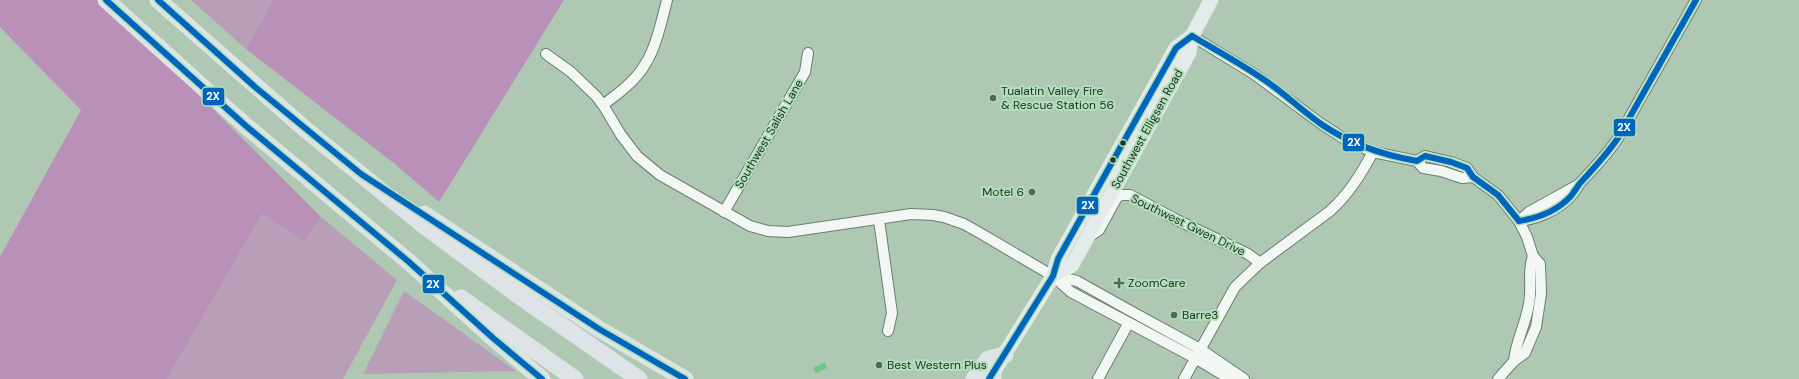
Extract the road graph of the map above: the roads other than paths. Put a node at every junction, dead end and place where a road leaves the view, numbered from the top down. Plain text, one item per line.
1 (106, 0) edge
2 (158, 0) edge
3 (667, 0) edge
4 (1211, 0) edge
5 (1696, 0) edge
6 (1192, 36) junction
7 (808, 53) dead end
8 (546, 54) dead end
9 (603, 105) junction
10 (1373, 152) junction
11 (361, 174) junction
12 (724, 212) junction
13 (879, 220) junction
14 (1519, 221) junction
15 (1087, 238) junction
16 (409, 262) junction
17 (1260, 263) junction
18 (1053, 276) junction
19 (1128, 324) junction
20 (888, 331) dead end
21 (1198, 353) junction
22 (1005, 355) junction
23 (991, 377) edge
24 (542, 379) edge
25 (575, 379) edge
26 (640, 379) edge
27 (685, 379) edge
28 (974, 379) edge
29 (1098, 379) edge
30 (1184, 379) edge
31 (1230, 379) edge
32 (1244, 379) edge
33 (1498, 379) edge

1 - 16 highway
2 - 11 highway
3 - 9 street
4 - 6 main road, Southwest Elligsen Road
5 - 14 street
6 - 10 street
6 - 15 main road, Southwest Elligsen Road
6 - 18 main road, Southwest Elligsen Road
7 - 12 street, Southwest Salish Lane
8 - 9 street
9 - 12 street
10 - 14 street
10 - 17 street
11 - 26 highway
11 - 27 highway
12 - 13 street
13 - 18 street
13 - 20 street
14 - 33 street
15 - 17 street, Southwest Gwen Drive
15 - 18 main road, Southwest Elligsen Road
16 - 24 highway
16 - 25 highway
17 - 21 street
18 - 19 street
18 - 21 street
18 - 22 main road, Southwest Elligsen Road
19 - 21 street
19 - 29 street
21 - 30 street
21 - 31 street
21 - 32 street
22 - 23 main road, Southwest Elligsen Road
22 - 28 highway

